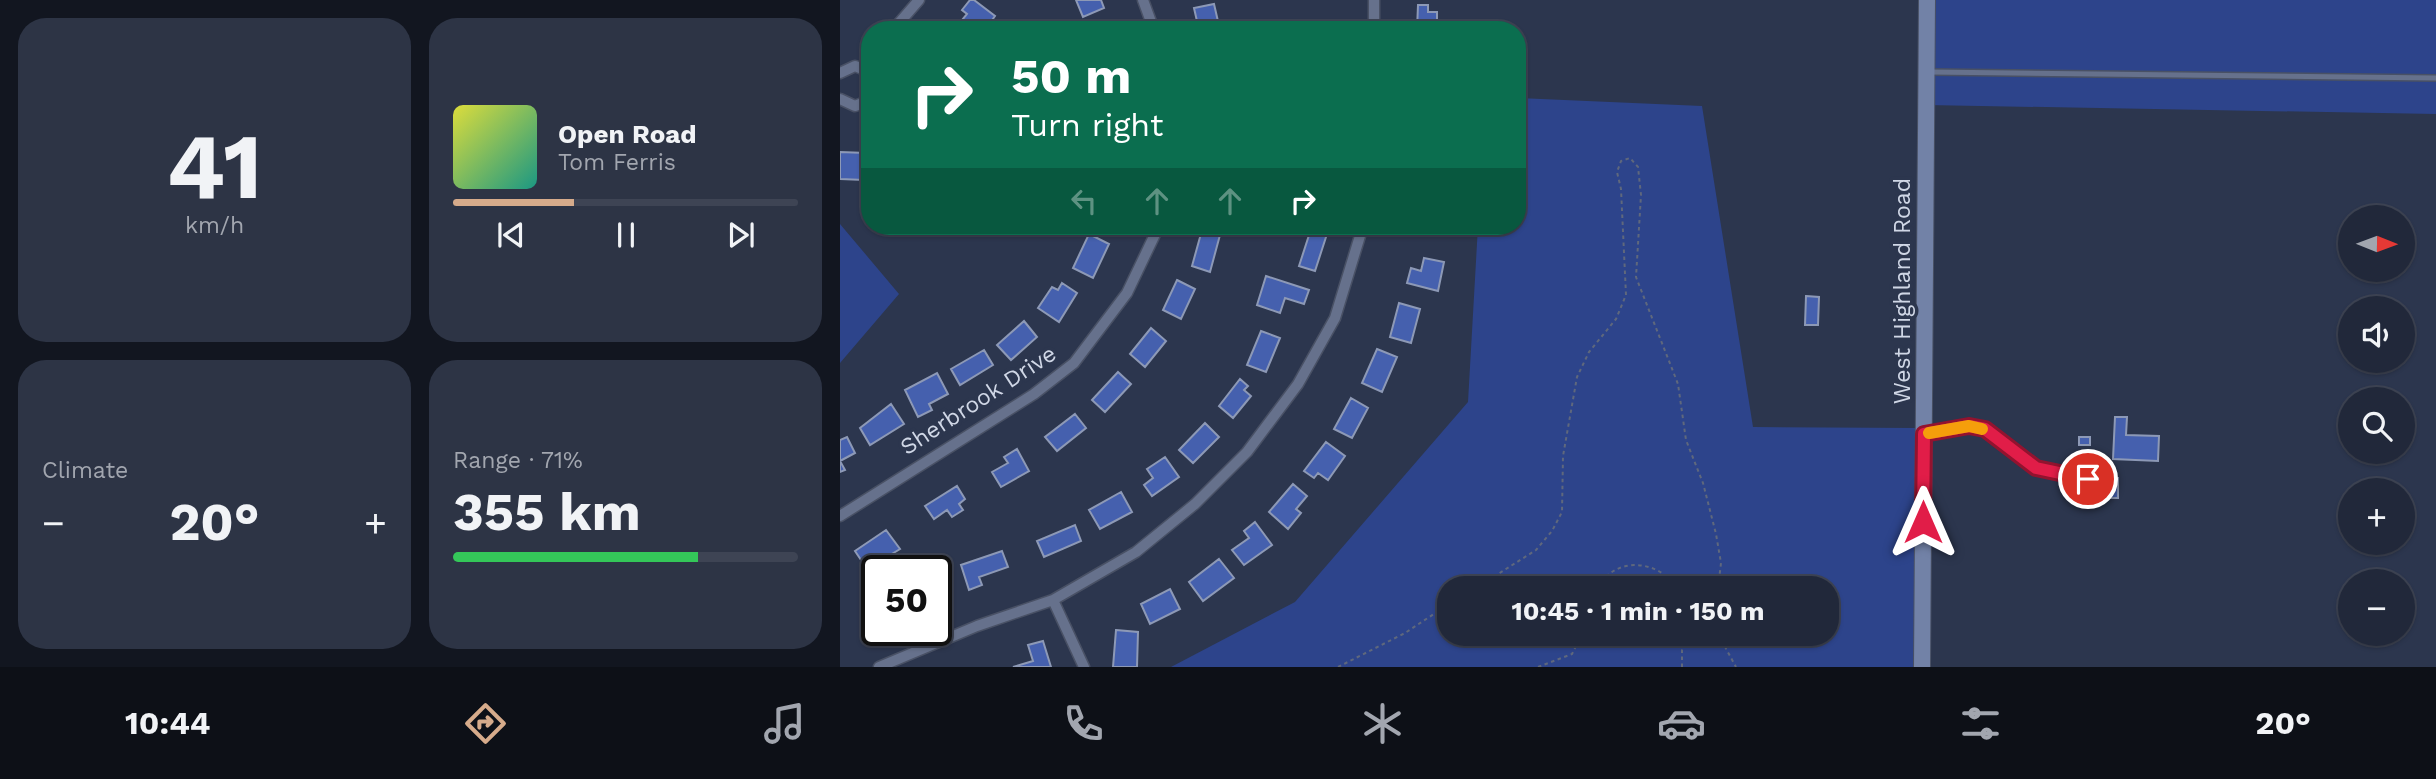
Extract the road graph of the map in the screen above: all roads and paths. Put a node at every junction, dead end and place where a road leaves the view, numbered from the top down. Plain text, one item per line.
1 (919, 0) edge
2 (1143, 0) edge
3 (1374, 0) edge
4 (1927, 0) edge
5 (901, 21) edge
6 (1151, 21) edge
7 (1374, 21) edge
8 (861, 68) edge
9 (1926, 72) junction
10 (840, 73) edge
11 (2436, 78) edge
12 (840, 99) edge
13 (861, 104) edge
14 (1155, 235) edge
15 (1360, 235) edge
16 (1924, 434) junction
17 (2088, 479) dead end
18 (840, 516) edge
19 (1495, 576) edge
20 (1609, 576) edge
21 (1668, 576) edge
22 (1719, 576) edge
23 (1052, 600) junction
24 (1437, 612) edge
25 (1576, 646) edge
26 (1683, 646) edge
27 (1725, 646) edge
28 (878, 667) edge
29 (1084, 667) edge
30 (1338, 667) edge
31 (1538, 667) edge
32 (1682, 667) edge
33 (1736, 667) edge
34 (1922, 667) edge

1 - 5 street
2 - 6 street
3 - 7 street
4 - 9 main road, West Highland Road
8 - 10 street
9 - 11 lane
9 - 16 main road, West Highland Road
12 - 13 street
14 - 18 street, Sherbrook Drive
15 - 23 street
16 - 17 lane
16 - 34 main road, West Highland Road
19 - 22 path
20 - 21 path
23 - 28 street
23 - 29 street
24 - 30 path
25 - 31 path
26 - 32 path
27 - 33 path

